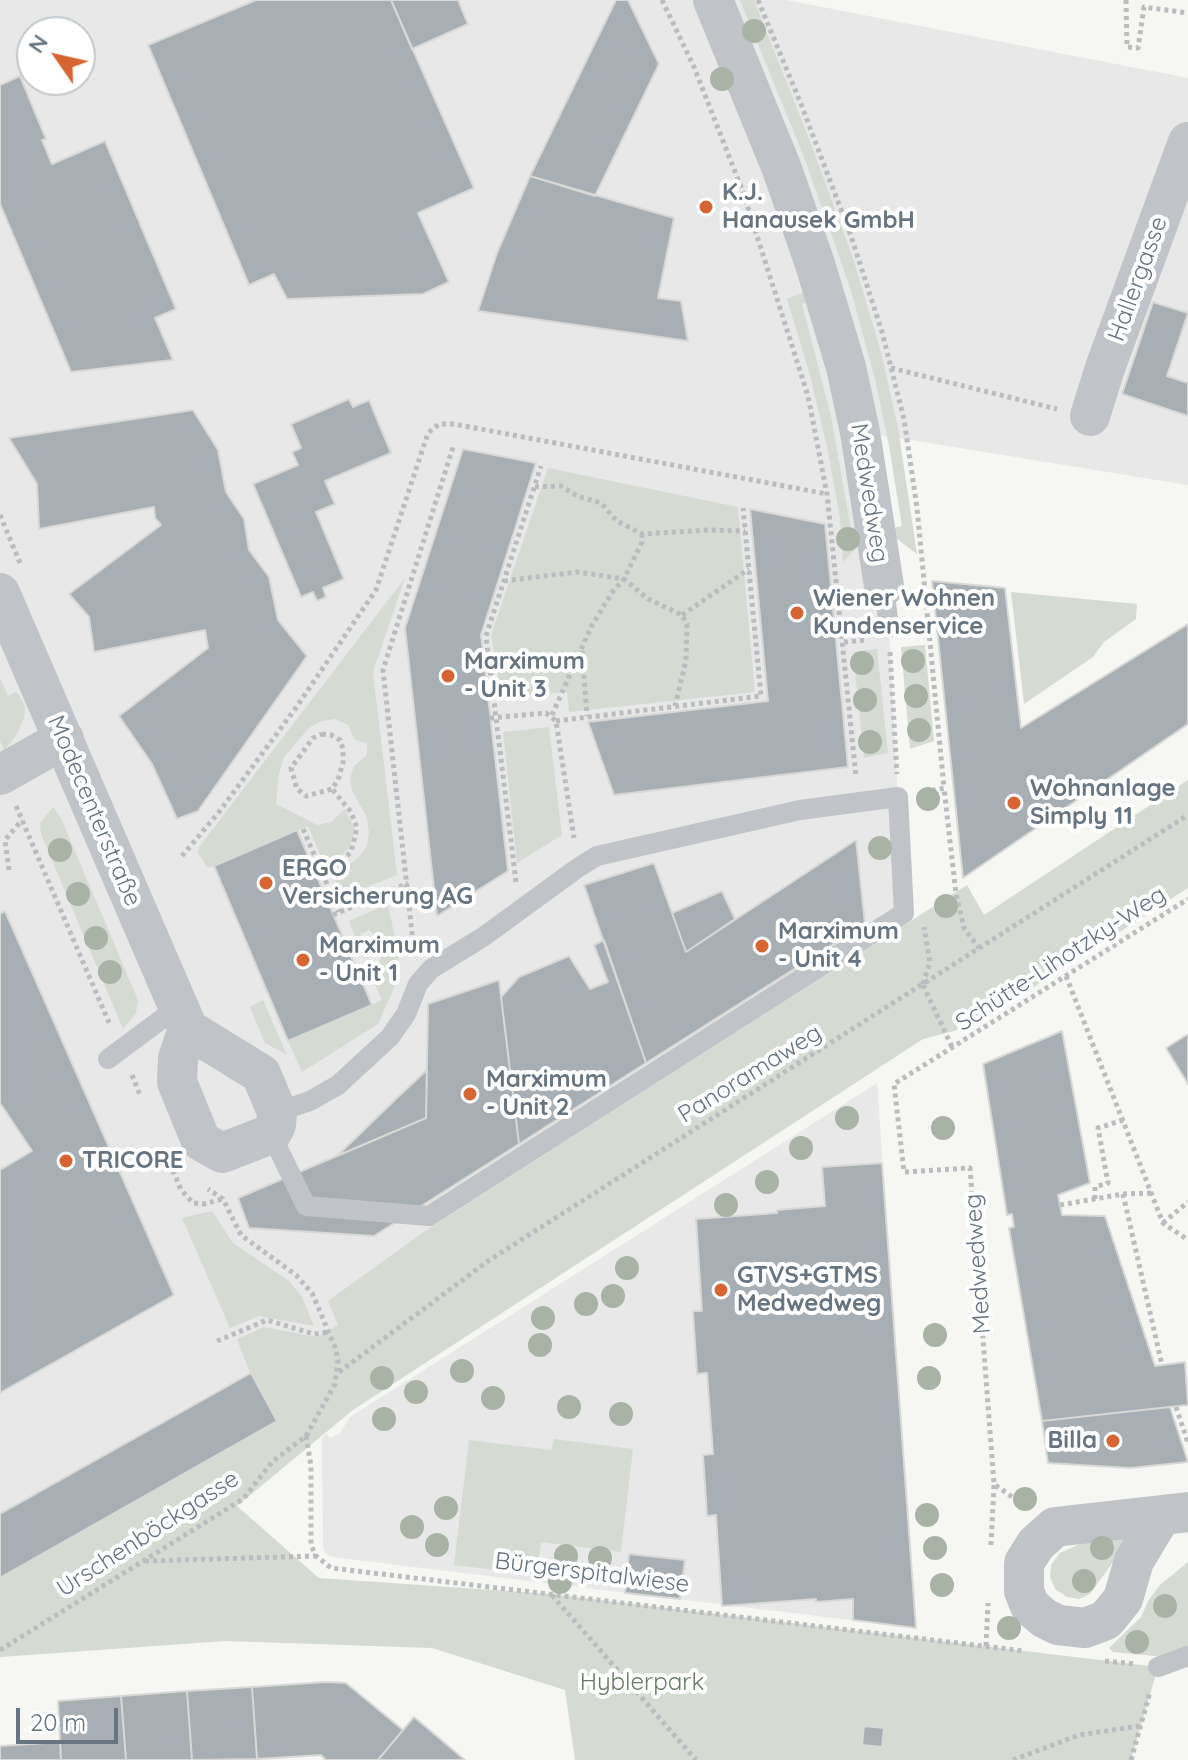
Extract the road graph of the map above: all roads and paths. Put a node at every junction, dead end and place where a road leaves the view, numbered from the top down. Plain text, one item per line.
1 (662, 0) edge
2 (713, 0) edge
3 (1126, 0) edge
4 (1188, 13) edge
5 (1188, 142) edge
6 (891, 368) dead end
7 (1090, 416) joint
8 (453, 447) dead end
9 (541, 466) dead end
10 (535, 487) junction
11 (827, 494) junction
12 (743, 508) dead end
13 (745, 531) junction
14 (642, 534) junction
15 (749, 569) junction
16 (624, 579) junction
17 (504, 581) junction
18 (884, 586) joint
19 (0, 593) edge
20 (682, 615) junction
21 (889, 628) joint
22 (582, 650) junction
23 (675, 706) junction
24 (552, 715) junction
25 (587, 716) junction
26 (493, 718) junction
27 (556, 721) junction
28 (64, 739) junction
29 (1, 775) edge
30 (332, 789) junction
31 (898, 797) junction
32 (859, 802) junction
33 (1188, 815) edge
34 (22, 820) junction
35 (1177, 821) junction
36 (1188, 823) edge
37 (303, 829) dead end
38 (182, 856) dead end
39 (579, 867) junction
40 (9, 870) dead end
41 (323, 877) junction
42 (408, 883) junction
43 (903, 897) junction
44 (1188, 899) edge
45 (519, 912) junction
46 (979, 948) junction
47 (1066, 976) junction
48 (418, 984) junction
49 (923, 985) junction
50 (183, 1018) junction
51 (953, 1049) junction
52 (114, 1055) junction
53 (145, 1106) dead end
54 (1123, 1120) junction
55 (274, 1123) junction
56 (169, 1162) dead end
57 (1151, 1193) junction
58 (1123, 1194) junction
59 (1095, 1199) junction
60 (1188, 1202) edge
61 (1060, 1205) dead end
62 (1163, 1223) junction
63 (1188, 1240) edge
64 (329, 1332) junction
65 (217, 1341) dead end
66 (1162, 1365) dead end
67 (338, 1373) junction
68 (1176, 1407) dead end
69 (306, 1436) junction
70 (1188, 1443) edge
71 (1174, 1514) edge
72 (1055, 1527) junction
73 (316, 1556) junction
74 (144, 1561) junction
75 (551, 1594) junction
76 (986, 1646) dead end
77 (0, 1650) edge
78 (1188, 1656) edge
79 (1158, 1667) joint
80 (1139, 1726) junction
81 (696, 1760) edge
82 (1013, 1760) edge
83 (1131, 1760) edge

1 - 11 path
2 - 18 street, Medwedweg
3 - 4 path
5 - 7 street, Hallergasse
6 - 7 path
8 - 42 path
9 - 10 path
10 - 14 path
10 - 17 path
11 - 32 path
11 - 38 path
12 - 13 path
13 - 14 path
13 - 15 path
14 - 16 path
15 - 20 path
15 - 23 path
16 - 17 path
16 - 20 path
16 - 22 path
17 - 26 path
18 - 21 lane, Medwedweg
19 - 28 street, Modecenterstraße
20 - 23 path
21 - 31 path
22 - 24 path
22 - 25 path
23 - 25 path
24 - 26 path
24 - 27 path
25 - 27 path
26 - 45 path
27 - 39 path
28 - 29 street
28 - 50 street, Modecenterstraße
29 - 34 path
30 - 30 path
30 - 41 path
31 - 32 lane
31 - 43 lane
31 - 46 path
32 - 39 lane
33 - 35 path, Panoramaweg
34 - 40 path
34 - 52 path
35 - 36 path
35 - 46 path, Panoramaweg
37 - 41 path
39 - 45 lane
41 - 42 path
42 - 48 path
43 - 49 path
43 - 55 lane
44 - 47 path, Schütte-Lihotzky-Weg
45 - 48 lane
46 - 49 path, Panoramaweg
47 - 51 path, Schütte-Lihotzky-Weg
47 - 54 path
48 - 55 lane
49 - 51 path
49 - 67 path, Panoramaweg
50 - 52 lane
50 - 55 street
50 - 55 street
51 - 72 path, Medwedweg
52 - 53 path
54 - 57 path
54 - 59 path
56 - 64 path
57 - 58 path
57 - 62 path
58 - 59 path
58 - 66 path
59 - 61 path
60 - 62 path
62 - 63 path
64 - 65 path
64 - 67 path
67 - 69 path
68 - 70 path
69 - 73 path
69 - 74 path, Urschenböckgasse
71 - 72 street
71 - 72 street
73 - 74 path
73 - 75 path, Bürgerspitalwiese
74 - 77 path, Urschenböckgasse
75 - 76 path, Bürgerspitalwiese
75 - 81 path
78 - 79 lane
79 - 80 path
80 - 82 path
80 - 83 path

